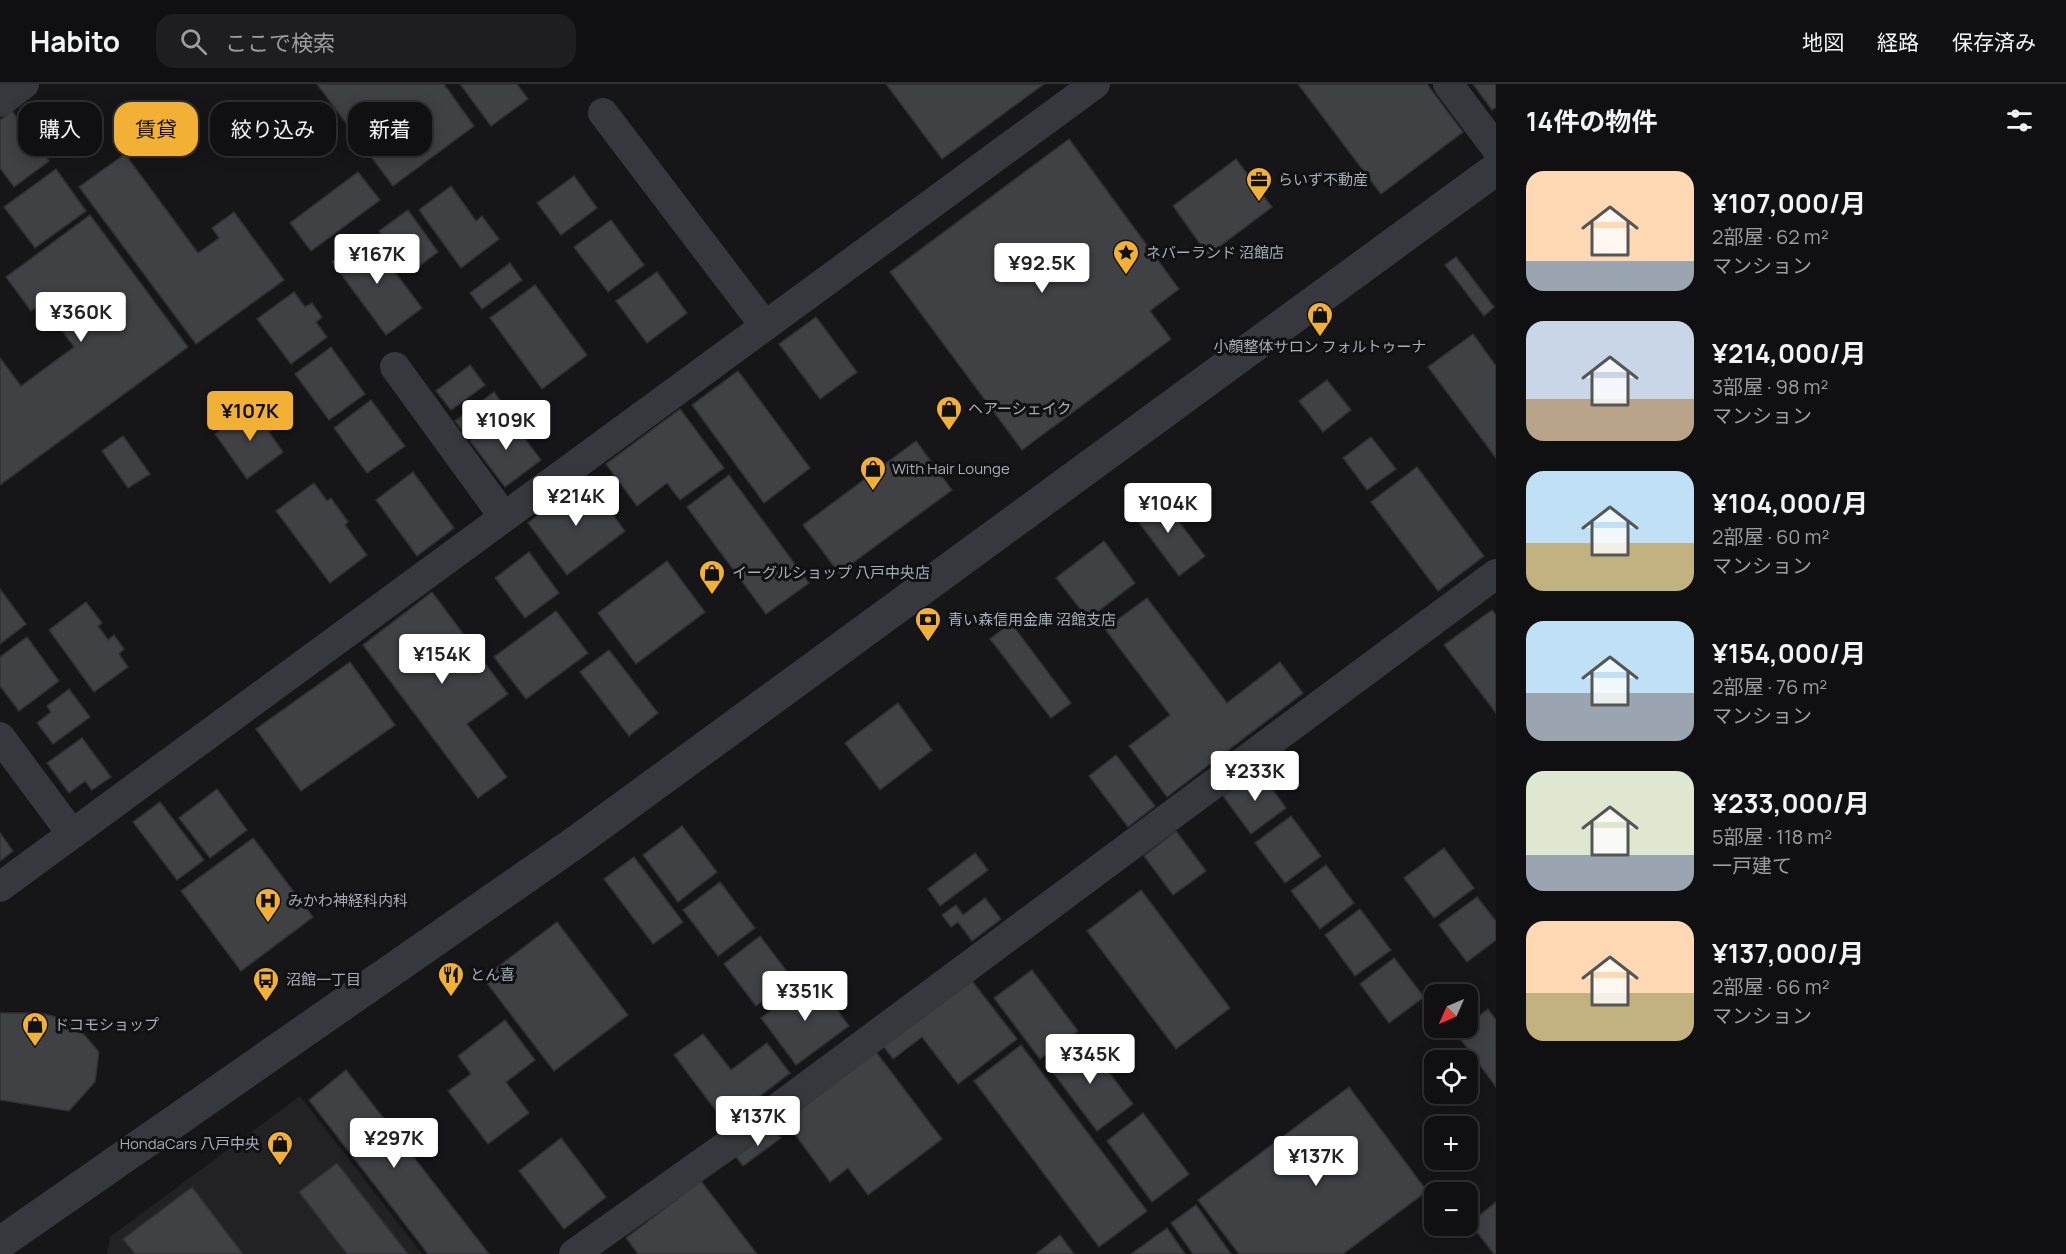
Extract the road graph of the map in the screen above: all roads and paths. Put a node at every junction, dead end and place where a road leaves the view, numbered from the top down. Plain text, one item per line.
1 (24, 84) edge
2 (1095, 84) edge
3 (1448, 84) edge
4 (0, 102) edge
5 (603, 113) dead end
6 (1496, 148) edge
7 (1496, 169) edge
8 (765, 326) junction
9 (395, 367) dead end
10 (504, 517) junction
11 (1496, 574) edge
12 (0, 737) edge
13 (72, 834) junction
14 (0, 887) edge
15 (0, 1243) edge
16 (0, 1250) edge
17 (4, 1254) edge
18 (574, 1254) edge

1 - 4 street
2 - 8 street
3 - 6 street
5 - 8 street
7 - 15 street
8 - 10 street
9 - 10 street
10 - 13 street
11 - 18 street
12 - 13 street
13 - 14 street
16 - 17 street

